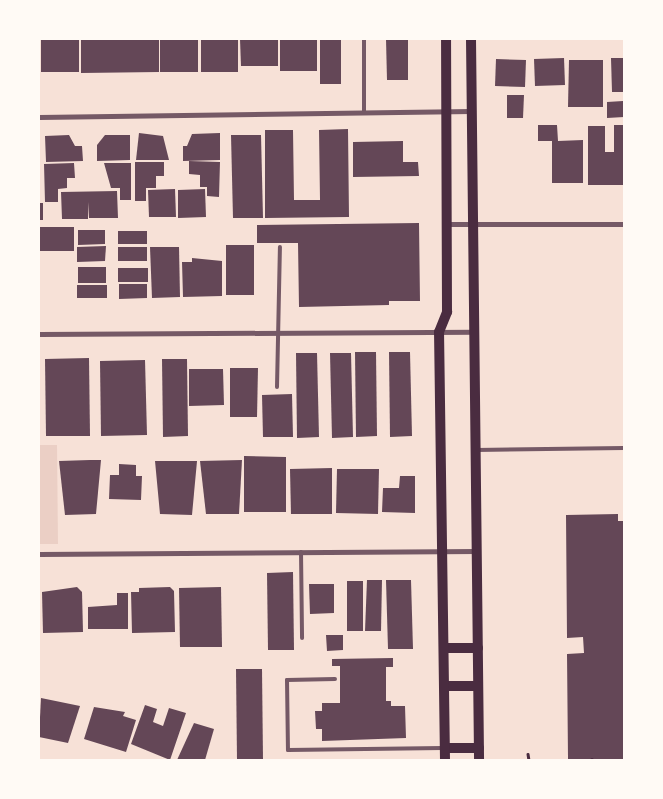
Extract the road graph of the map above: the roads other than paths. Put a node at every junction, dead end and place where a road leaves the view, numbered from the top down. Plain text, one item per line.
1 (364, 39) edge
2 (446, 39) edge
3 (471, 39) edge
4 (447, 111) junction
5 (471, 111) junction
6 (364, 113) junction
7 (39, 117) edge
8 (447, 224) junction
9 (472, 224) junction
10 (624, 224) edge
11 (280, 246) dead end
12 (439, 332) junction
13 (475, 332) junction
14 (278, 333) junction
15 (39, 334) edge
16 (277, 387) dead end
17 (624, 448) edge
18 (476, 450) junction
19 (477, 551) junction
20 (300, 552) junction
21 (443, 552) junction
22 (39, 554) edge
23 (302, 638) dead end
24 (444, 648) junction
25 (478, 648) junction
26 (336, 679) dead end
27 (445, 686) junction
28 (478, 686) junction
29 (445, 748) junction
30 (479, 748) junction
31 (445, 760) edge
32 (479, 760) edge

1 - 6 lane
2 - 4 main road
3 - 5 main road
4 - 5 street
4 - 6 street
4 - 8 main road
5 - 9 main road
6 - 7 street
8 - 9 street
8 - 12 main road
9 - 10 street
9 - 13 main road
11 - 14 lane
12 - 13 street
12 - 14 street
12 - 21 main road
13 - 18 main road
14 - 15 street
14 - 16 lane
17 - 18 lane
18 - 19 main road
19 - 21 street
19 - 25 main road
20 - 21 street
20 - 22 street
20 - 23 lane
21 - 24 main road
24 - 25 main road
24 - 27 main road
25 - 28 main road
26 - 29 lane
27 - 28 main road
27 - 29 main road
28 - 30 main road
29 - 30 main road
29 - 31 main road
30 - 32 main road

